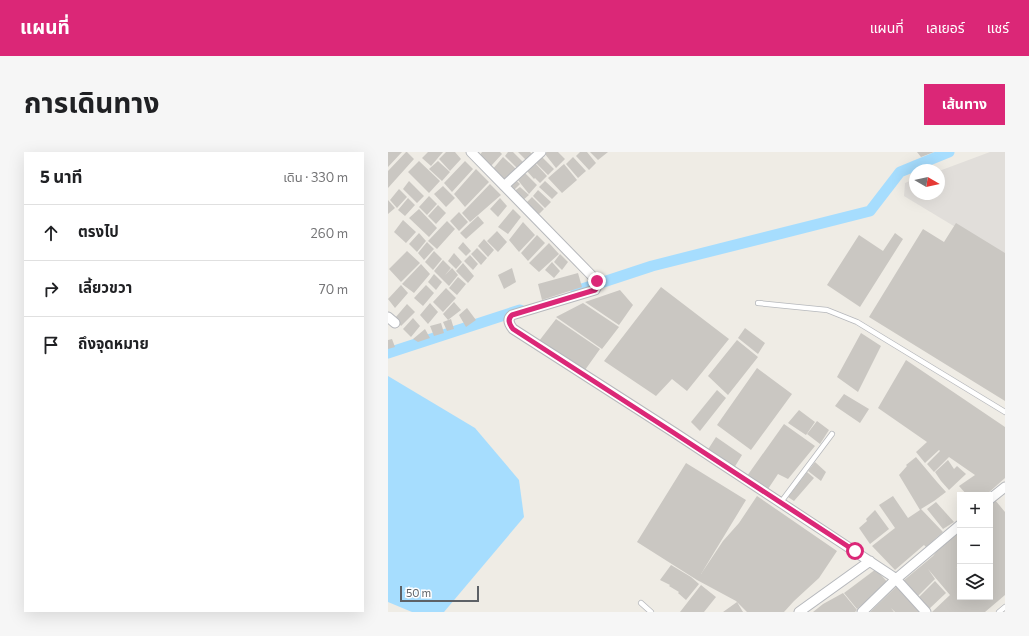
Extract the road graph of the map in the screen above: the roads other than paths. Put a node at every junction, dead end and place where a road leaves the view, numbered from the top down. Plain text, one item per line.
1 (471, 152) edge
2 (541, 152) edge
3 (504, 186) junction
4 (758, 303) dead end
5 (1005, 412) edge
6 (832, 434) dead end
7 (1005, 487) edge
8 (993, 497) edge
9 (781, 502) junction
10 (957, 527) edge
11 (870, 561) junction
12 (896, 579) junction
13 (641, 603) dead end
14 (1005, 607) edge
15 (651, 612) edge
16 (799, 612) edge
17 (862, 612) edge
18 (926, 612) edge
19 (999, 612) edge

1 - 3 street
2 - 3 street
3 - 9 street
4 - 5 lane
6 - 9 lane
7 - 8 street
9 - 11 street
10 - 12 street
11 - 12 street
11 - 16 street
12 - 17 street
12 - 18 street
13 - 15 lane
14 - 19 lane

